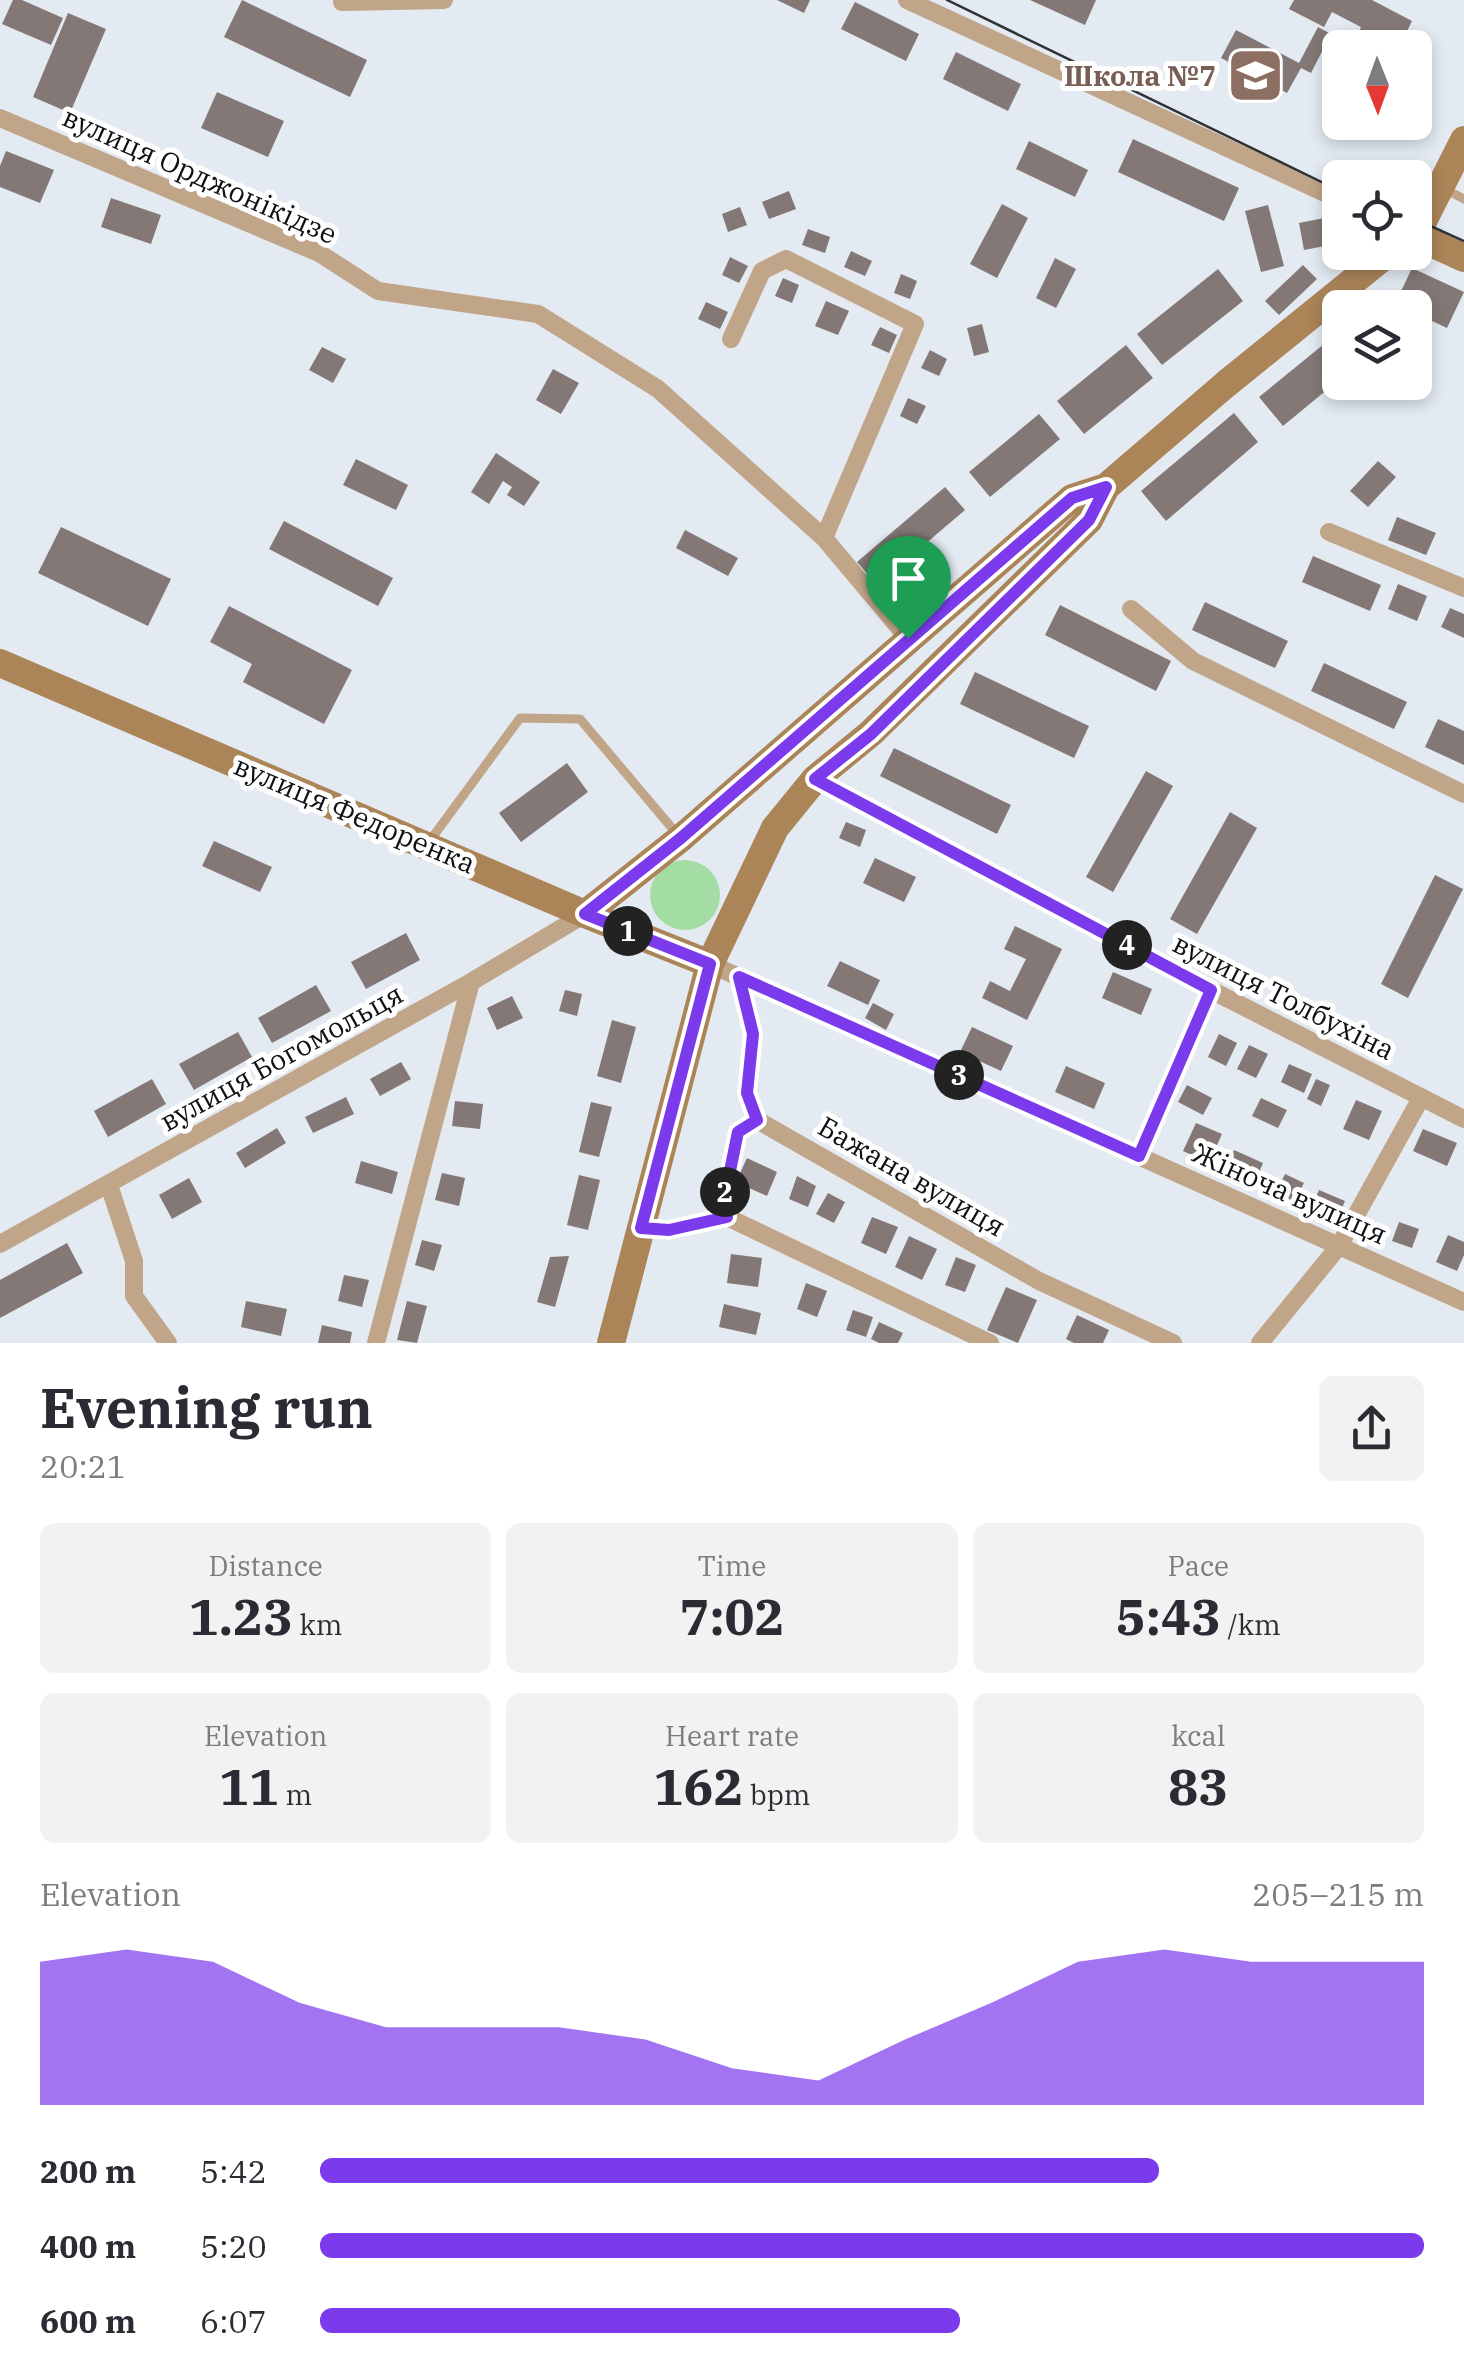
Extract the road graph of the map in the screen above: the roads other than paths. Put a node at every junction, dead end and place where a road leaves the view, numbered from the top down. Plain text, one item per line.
1 (444, 0) edge
2 (907, 0) edge
3 (342, 2) edge
4 (0, 118) edge
5 (1464, 140) edge
6 (1322, 192) edge
7 (1452, 193) edge
8 (1432, 216) edge
9 (1432, 244) edge
10 (1464, 258) edge
11 (1367, 270) edge
12 (731, 339) dead end
13 (1106, 487) junction
14 (1328, 532) dead end
15 (824, 538) junction
16 (1464, 588) edge
17 (1131, 610) dead end
18 (908, 638) junction
19 (0, 663) edge
20 (815, 779) junction
21 (1464, 794) edge
22 (681, 838) junction
23 (428, 844) junction
24 (585, 914) junction
25 (710, 964) junction
26 (739, 977) junction
27 (471, 982) junction
28 (1211, 990) junction
29 (1421, 1098) junction
30 (757, 1120) junction
31 (1464, 1120) edge
32 (1139, 1156) junction
33 (109, 1185) junction
34 (727, 1217) junction
35 (641, 1228) junction
36 (0, 1244) edge
37 (1339, 1246) junction
38 (1464, 1302) edge
39 (168, 1343) edge
40 (376, 1343) edge
41 (611, 1343) edge
42 (990, 1343) edge
43 (1173, 1343) edge
44 (1260, 1343) edge

1 - 3 street
2 - 6 street
4 - 15 street, вулиця Орджонікідзе
5 - 7 main road
7 - 8 main road
9 - 10 main road
11 - 13 main road
12 - 15 street
13 - 18 main road
13 - 20 main road
14 - 16 street
15 - 18 street, вулиця Орджонікідзе
17 - 21 street
18 - 22 main road
19 - 23 main road, вулиця Федоренка
20 - 25 main road
20 - 28 street, вулиця Толбухіна
22 - 23 lane
22 - 24 main road
23 - 24 main road, вулиця Федоренка
24 - 25 main road, вулиця Федоренка
24 - 27 street, вулиця Богомольця
25 - 26 street, Жіноча вулиця
25 - 35 main road
26 - 30 street
26 - 32 street, Жіноча вулиця
27 - 33 street, вулиця Богомольця
27 - 40 street
28 - 29 street, вулиця Толбухіна
28 - 32 lane
29 - 31 street, вулиця Толбухіна
29 - 37 street
30 - 34 street
30 - 43 street, Бажана вулиця
32 - 37 street, Жіноча вулиця
33 - 36 street, вулиця Богомольця
33 - 39 street
34 - 35 street
34 - 42 street
35 - 41 main road
37 - 38 street, Жіноча вулиця
37 - 44 street

